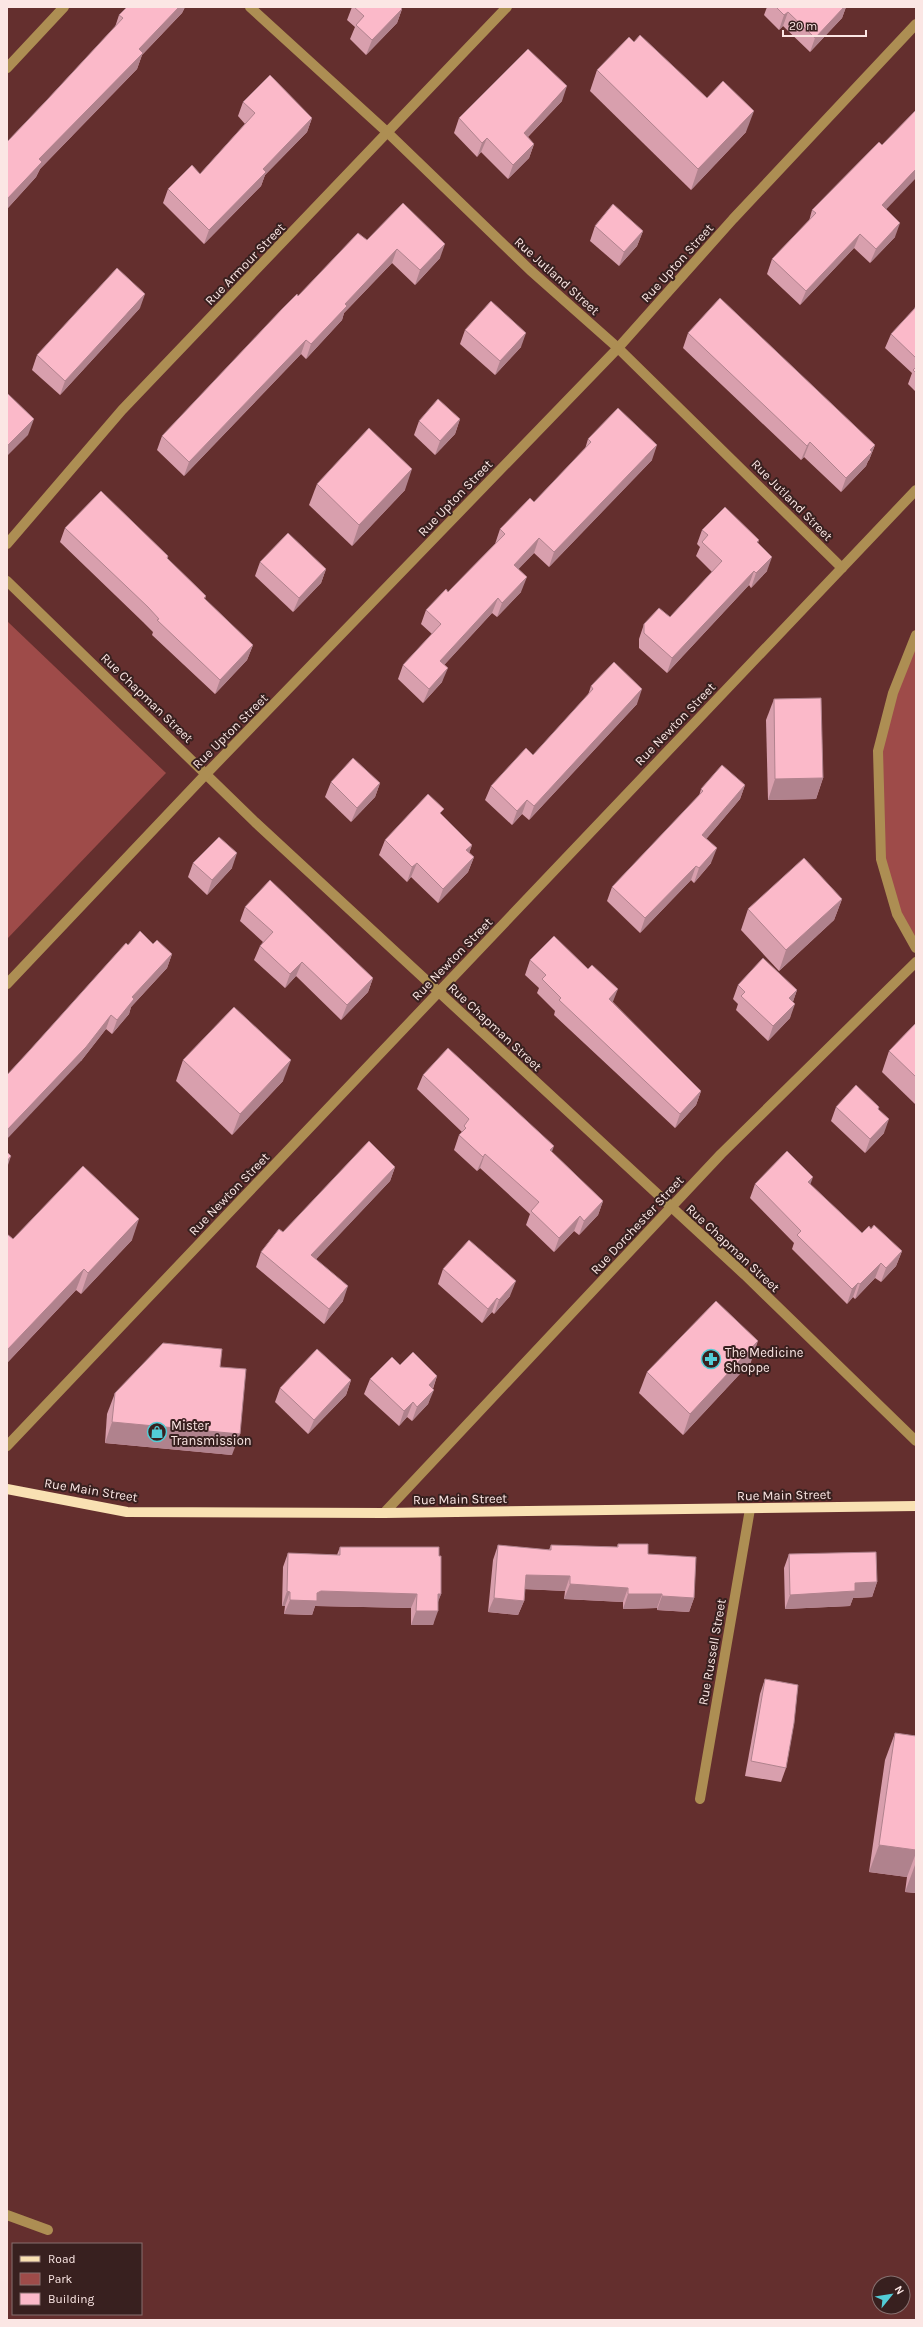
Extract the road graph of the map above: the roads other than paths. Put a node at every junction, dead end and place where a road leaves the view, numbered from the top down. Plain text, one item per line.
1 (64, 7) edge
2 (250, 7) edge
3 (507, 7) edge
4 (916, 24) edge
5 (7, 68) edge
6 (388, 133) junction
7 (618, 348) junction
8 (916, 490) edge
9 (7, 544) edge
10 (842, 568) junction
11 (7, 581) edge
12 (916, 634) edge
13 (206, 774) junction
14 (916, 948) edge
15 (916, 962) edge
16 (7, 984) edge
17 (438, 992) junction
18 (671, 1208) junction
19 (916, 1441) edge
20 (7, 1446) edge
21 (7, 1489) edge
22 (916, 1506) edge
23 (750, 1508) junction
24 (384, 1513) junction
25 (700, 1799) dead end
26 (7, 2214) edge
27 (48, 2230) dead end

1 - 5 street
2 - 6 street, Rue Jutland Street
3 - 6 street, Rue Armour Street
4 - 7 street, Rue Upton Street
6 - 7 street, Rue Jutland Street
6 - 9 street, Rue Armour Street
7 - 10 street, Rue Jutland Street
7 - 13 street, Rue Upton Street
8 - 10 street, Rue Newton Street
10 - 17 street, Rue Newton Street
11 - 13 street, Rue Chapman Street
12 - 14 street
13 - 16 street, Rue Upton Street
13 - 17 street, Rue Chapman Street
15 - 18 street, Rue Dorchester Street
17 - 18 street, Rue Chapman Street
17 - 20 street, Rue Newton Street
18 - 19 street, Rue Chapman Street
18 - 24 street, Rue Dorchester Street
21 - 24 main road, Rue Main Street
22 - 23 main road, Rue Main Street
23 - 24 main road, Rue Main Street
23 - 25 street, Rue Russell Street
26 - 27 street

